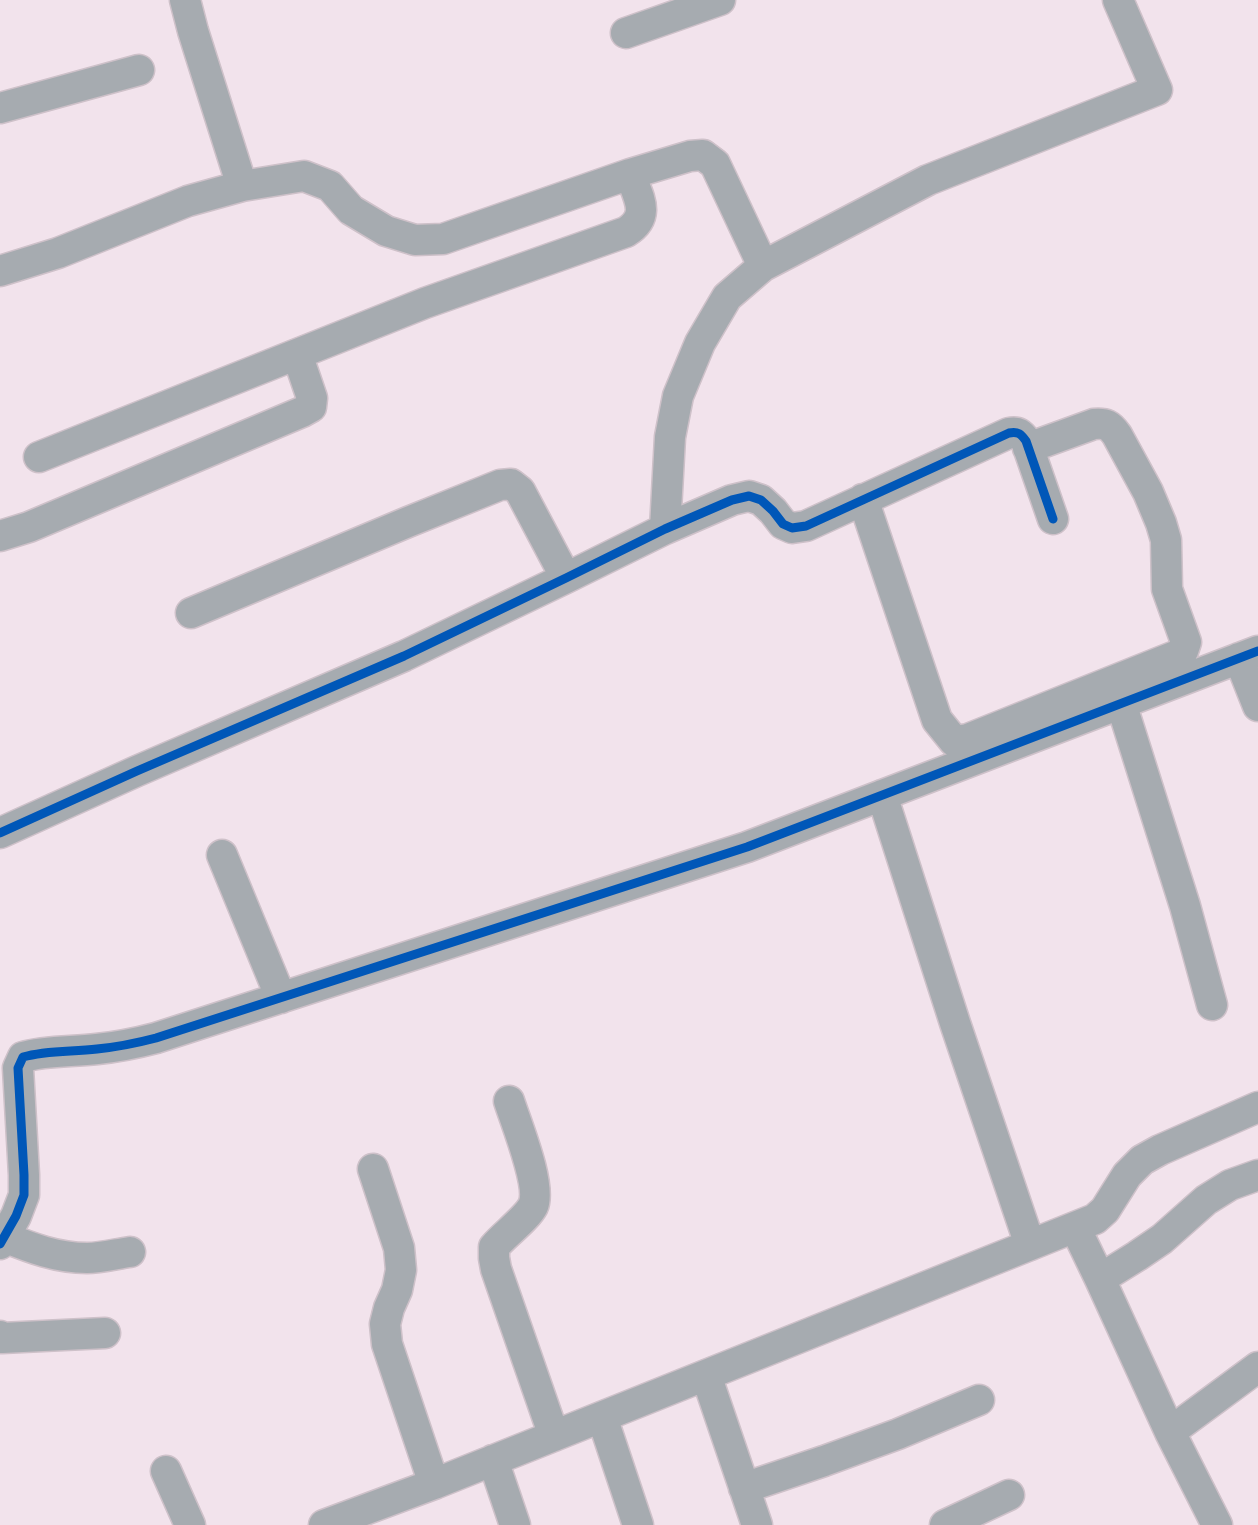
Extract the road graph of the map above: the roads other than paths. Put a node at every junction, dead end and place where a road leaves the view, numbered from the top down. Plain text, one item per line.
1 (185, 0) edge
2 (720, 0) edge
3 (1118, 0) edge
4 (626, 33) dead end
5 (139, 70) dead end
6 (0, 108) edge
7 (630, 174) junction
8 (242, 186) junction
9 (763, 266) junction
10 (0, 271) edge
11 (297, 354) junction
12 (1028, 448) junction
13 (39, 457) dead end
14 (863, 499) junction
15 (1053, 519) dead end
16 (665, 528) junction
17 (0, 536) edge
18 (566, 578) junction
19 (191, 613) dead end
20 (1249, 654) edge
21 (1121, 703) junction
22 (1258, 706) edge
23 (1047, 720) junction
24 (882, 795) junction
25 (0, 833) edge
26 (222, 855) dead end
27 (281, 998) junction
28 (1212, 1005) dead end
29 (508, 1101) dead end
30 (1258, 1107) edge
31 (373, 1169) dead end
32 (1258, 1175) edge
33 (1075, 1227) junction
34 (2, 1240) edge
35 (1030, 1245) junction
36 (130, 1252) dead end
37 (1100, 1279) junction
38 (105, 1333) dead end
39 (0, 1336) edge
40 (1258, 1368) edge
41 (705, 1375) junction
42 (979, 1400) dead end
43 (602, 1417) junction
44 (1170, 1432) junction
45 (554, 1436) junction
46 (493, 1460) junction
47 (166, 1471) dead end
48 (434, 1484) junction
49 (744, 1488) junction
50 (1009, 1495) dead end
51 (190, 1525) edge
52 (324, 1525) edge
53 (515, 1525) edge
54 (638, 1525) edge
55 (757, 1525) edge
56 (945, 1525) edge
57 (1217, 1525) edge

1 - 8 street
2 - 4 street
3 - 9 street
5 - 6 street
7 - 8 street
7 - 9 street
7 - 11 street
8 - 10 street
9 - 16 street
11 - 13 street
11 - 17 street
12 - 14 street
12 - 15 street
12 - 23 street
14 - 16 street
14 - 23 street
16 - 18 street
18 - 19 street
18 - 25 street
20 - 21 street
20 - 22 street
21 - 23 street
21 - 28 street
23 - 24 street
24 - 27 street
24 - 35 street
26 - 27 street
27 - 34 street
29 - 45 street
30 - 33 street
31 - 48 street
32 - 37 street
33 - 35 street
33 - 37 street
34 - 36 street
35 - 41 street
37 - 44 street
38 - 39 street
40 - 44 street
41 - 43 street
41 - 49 street
42 - 49 street
43 - 45 street
43 - 54 street
44 - 57 street
45 - 46 street
46 - 48 street
46 - 53 street
47 - 51 street
48 - 52 street
49 - 55 street
50 - 56 street

